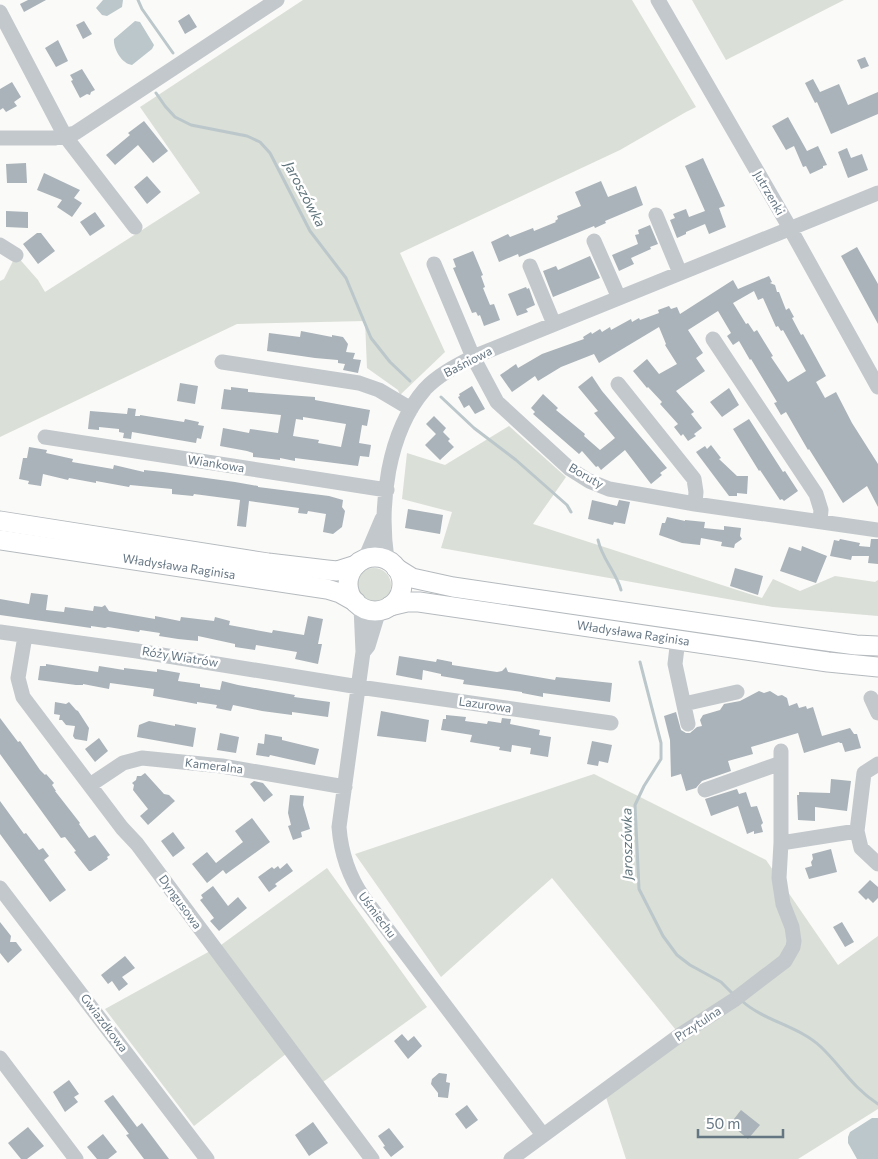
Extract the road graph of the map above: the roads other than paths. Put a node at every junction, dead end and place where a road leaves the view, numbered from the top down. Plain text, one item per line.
1 (276, 0) edge
2 (658, 0) edge
3 (0, 12) edge
4 (65, 136) junction
5 (0, 138) edge
6 (878, 193) edge
7 (656, 215) dead end
8 (135, 227) dead end
9 (790, 229) junction
10 (594, 241) dead end
11 (0, 244) edge
12 (16, 255) dead end
13 (434, 264) dead end
14 (530, 266) dead end
15 (680, 273) junction
16 (619, 298) junction
17 (554, 324) junction
18 (713, 339) dead end
19 (472, 357) junction
20 (222, 362) dead end
21 (618, 384) dead end
22 (878, 387) edge
23 (411, 409) junction
24 (45, 437) dead end
25 (387, 490) junction
26 (695, 504) junction
27 (384, 513) junction
28 (0, 521) edge
29 (820, 521) junction
30 (878, 530) edge
31 (0, 540) edge
32 (361, 562) junction
33 (392, 564) junction
34 (372, 606) junction
35 (0, 632) edge
36 (25, 636) junction
37 (678, 639) junction
38 (878, 646) edge
39 (878, 667) edge
40 (359, 687) junction
41 (737, 692) dead end
42 (871, 698) dead end
43 (684, 704) junction
44 (878, 713) edge
45 (611, 723) dead end
46 (688, 724) dead end
47 (878, 764) edge
48 (90, 785) junction
49 (345, 787) junction
50 (705, 790) dead end
51 (857, 831) junction
52 (781, 843) junction
53 (878, 864) edge
54 (2, 893) edge
55 (0, 1058) edge
56 (543, 1135) junction
57 (76, 1159) edge
58 (207, 1159) edge
59 (372, 1159) edge
60 (511, 1159) edge

1 - 4 street
2 - 9 street, Jutrzenki
3 - 4 street
4 - 5 street
4 - 8 street
6 - 9 street, Baśniowa
7 - 15 street
9 - 15 street, Baśniowa
9 - 22 street, Jutrzenki
10 - 16 street
11 - 12 street
13 - 19 street, Boruty
14 - 17 street
15 - 16 street, Baśniowa
16 - 17 street, Baśniowa
17 - 19 street, Baśniowa
18 - 29 street
19 - 23 street, Baśniowa
19 - 26 street, Boruty
20 - 23 street
21 - 26 street
23 - 25 street, Baśniowa
24 - 25 street, Wiankowa
25 - 27 street, Baśniowa
26 - 29 street, Boruty
27 - 32 street, Baśniowa
27 - 33 street, Baśniowa
28 - 32 main road, Władysława Raginisa
29 - 30 street, Boruty
31 - 34 main road, Władysława Raginisa
32 - 33 main road
32 - 34 main road
33 - 34 main road
33 - 38 main road, Władysława Raginisa
34 - 37 main road, Władysława Raginisa
34 - 40 street, Uśmiechu
35 - 36 street, Róży Wiatrów
36 - 40 street, Róży Wiatrów
36 - 48 street, Dyngusowa
37 - 39 main road, Władysława Raginisa
37 - 43 street
40 - 45 street, Lazurowa
40 - 49 street, Uśmiechu
41 - 43 street
42 - 44 street
43 - 46 street
47 - 51 street
48 - 49 street, Kameralna
48 - 59 street, Dyngusowa
49 - 56 street, Uśmiechu
50 - 52 street, Przytulna
51 - 52 street
51 - 53 street
52 - 56 street, Przytulna
54 - 58 street, Gwiazdkowa
55 - 57 street
56 - 60 street, Przytulna

